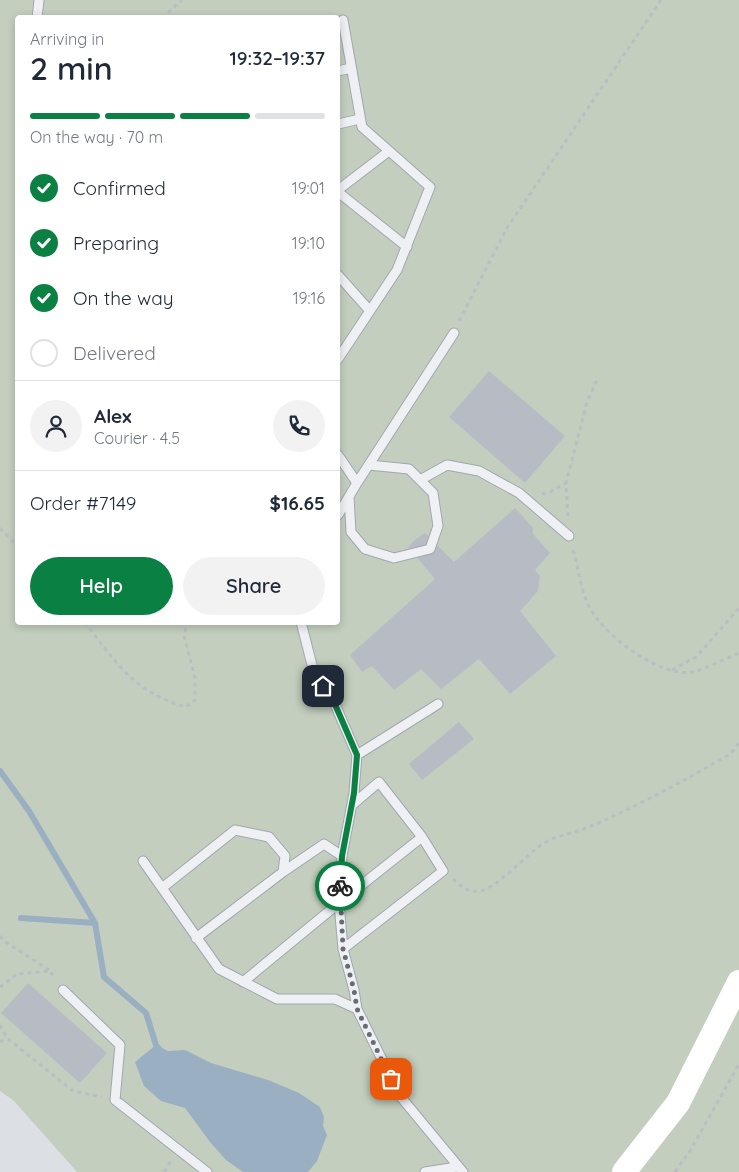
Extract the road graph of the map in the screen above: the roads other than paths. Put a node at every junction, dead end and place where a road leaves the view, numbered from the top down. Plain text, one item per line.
1 (39, 0) edge
2 (37, 15) edge
3 (343, 20) dead end
4 (351, 68) junction
5 (340, 71) edge
6 (360, 119) junction
7 (340, 124) edge
8 (389, 150) junction
9 (340, 189) edge
10 (340, 193) edge
11 (407, 247) junction
12 (340, 277) edge
13 (370, 311) junction
14 (454, 333) road end
15 (340, 356) edge
16 (340, 458) edge
17 (369, 465) junction
18 (420, 480) junction
19 (357, 483) junction
20 (349, 497) junction
21 (340, 512) edge
22 (569, 536) road end
23 (302, 625) edge
24 (438, 704) dead end
25 (357, 755) junction
26 (352, 805) junction
27 (422, 837) junction
28 (342, 856) junction
29 (142, 861) dead end
30 (283, 872) junction
31 (162, 888) junction
32 (339, 902) junction
33 (196, 938) junction
34 (343, 949) junction
35 (243, 982) junction
36 (739, 982) edge
37 (63, 990) road end
38 (357, 1009) junction
39 (460, 1169) edge
40 (207, 1172) edge
41 (425, 1172) edge
42 (624, 1172) edge

1 - 2 lane
3 - 4 lane
4 - 5 lane
4 - 6 lane
6 - 7 lane
6 - 8 lane
8 - 9 lane
8 - 11 lane
10 - 11 lane
11 - 13 lane
12 - 13 lane
13 - 15 lane
14 - 17 lane
16 - 19 lane
17 - 18 lane
17 - 19 lane
18 - 20 lane
18 - 22 lane
19 - 20 lane
20 - 21 lane
23 - 25 lane
24 - 25 lane
25 - 26 lane
26 - 27 lane
26 - 28 lane
27 - 32 lane
27 - 34 lane
28 - 30 lane
28 - 32 lane
29 - 31 lane
30 - 31 lane
30 - 33 lane
31 - 33 lane
32 - 34 lane
32 - 35 lane
33 - 35 lane
34 - 38 lane
35 - 38 lane
36 - 42 main road
37 - 40 lane
38 - 39 lane
39 - 41 lane

